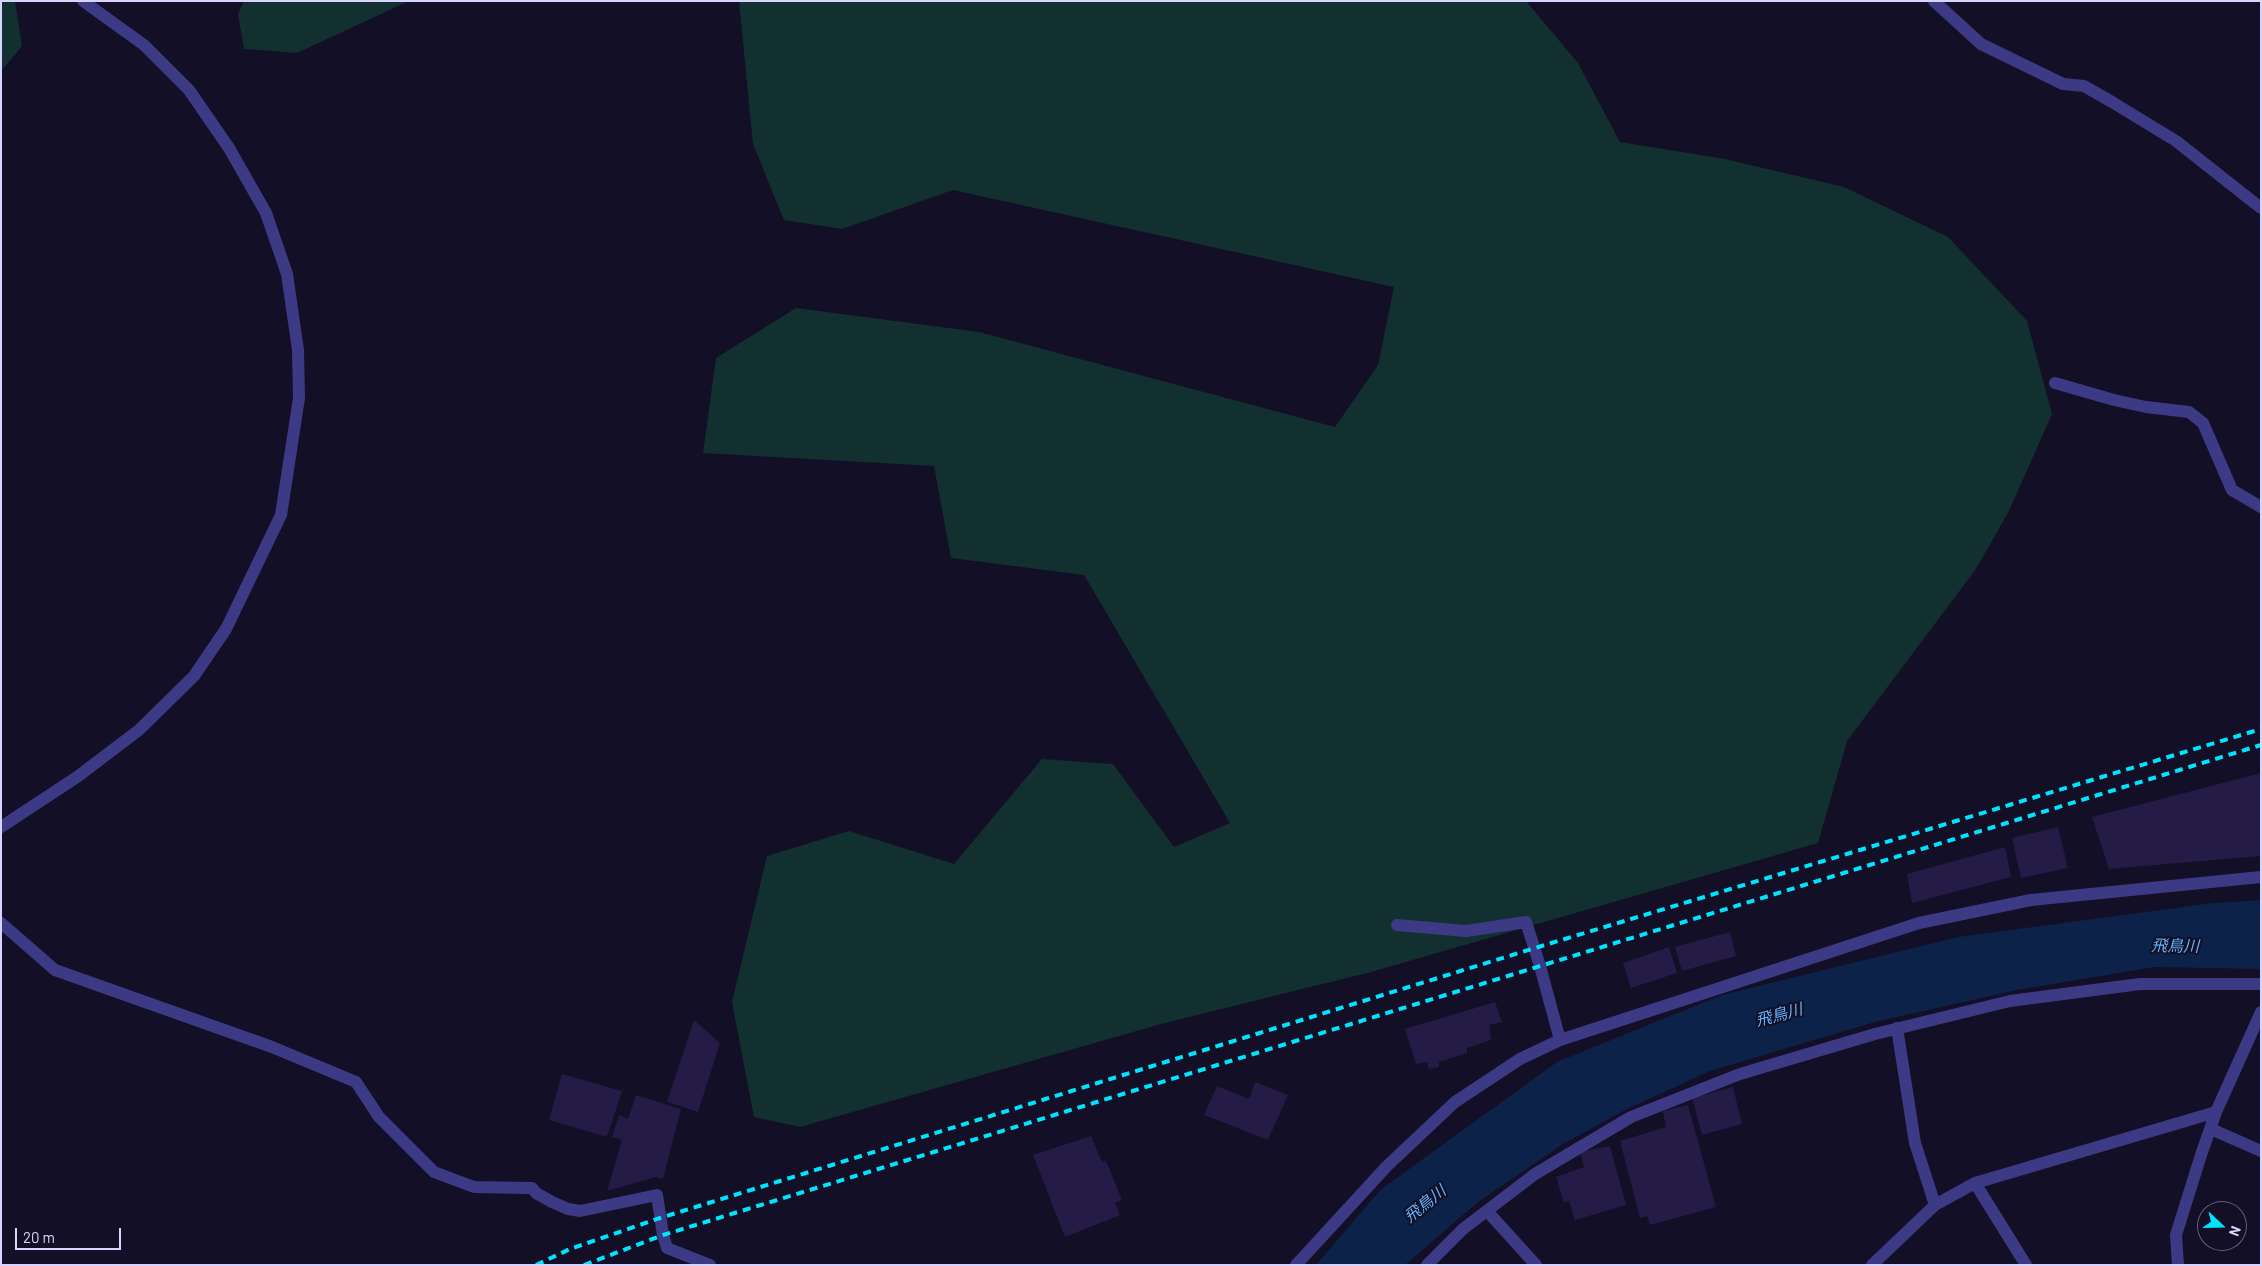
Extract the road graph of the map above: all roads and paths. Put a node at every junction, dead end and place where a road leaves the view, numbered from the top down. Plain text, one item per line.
1 (83, 1) edge
2 (1934, 1) edge
3 (2261, 208) edge
4 (2055, 383) dead end
5 (2261, 506) edge
6 (1, 827) edge
7 (2261, 877) edge
8 (1, 923) edge
9 (1396, 925) dead end
10 (2261, 984) edge
11 (2261, 1012) edge
12 (1897, 1028) junction
13 (1560, 1040) junction
14 (2216, 1112) junction
15 (2211, 1129) junction
16 (2261, 1152) edge
17 (1975, 1183) junction
18 (1935, 1205) junction
19 (1487, 1211) junction
20 (710, 1265) edge
21 (1296, 1265) edge
22 (1427, 1265) edge
23 (1536, 1265) edge
24 (1872, 1265) edge
25 (2026, 1265) edge
26 (2178, 1265) edge

1 - 6 street
2 - 3 street
4 - 5 street
7 - 13 street
8 - 20 street
9 - 13 street
10 - 12 street
11 - 14 street
12 - 18 street
12 - 19 street
13 - 21 street
14 - 15 street
14 - 17 street
15 - 16 street
15 - 26 street
17 - 18 street
17 - 25 street
18 - 24 street
19 - 22 street
19 - 23 street

